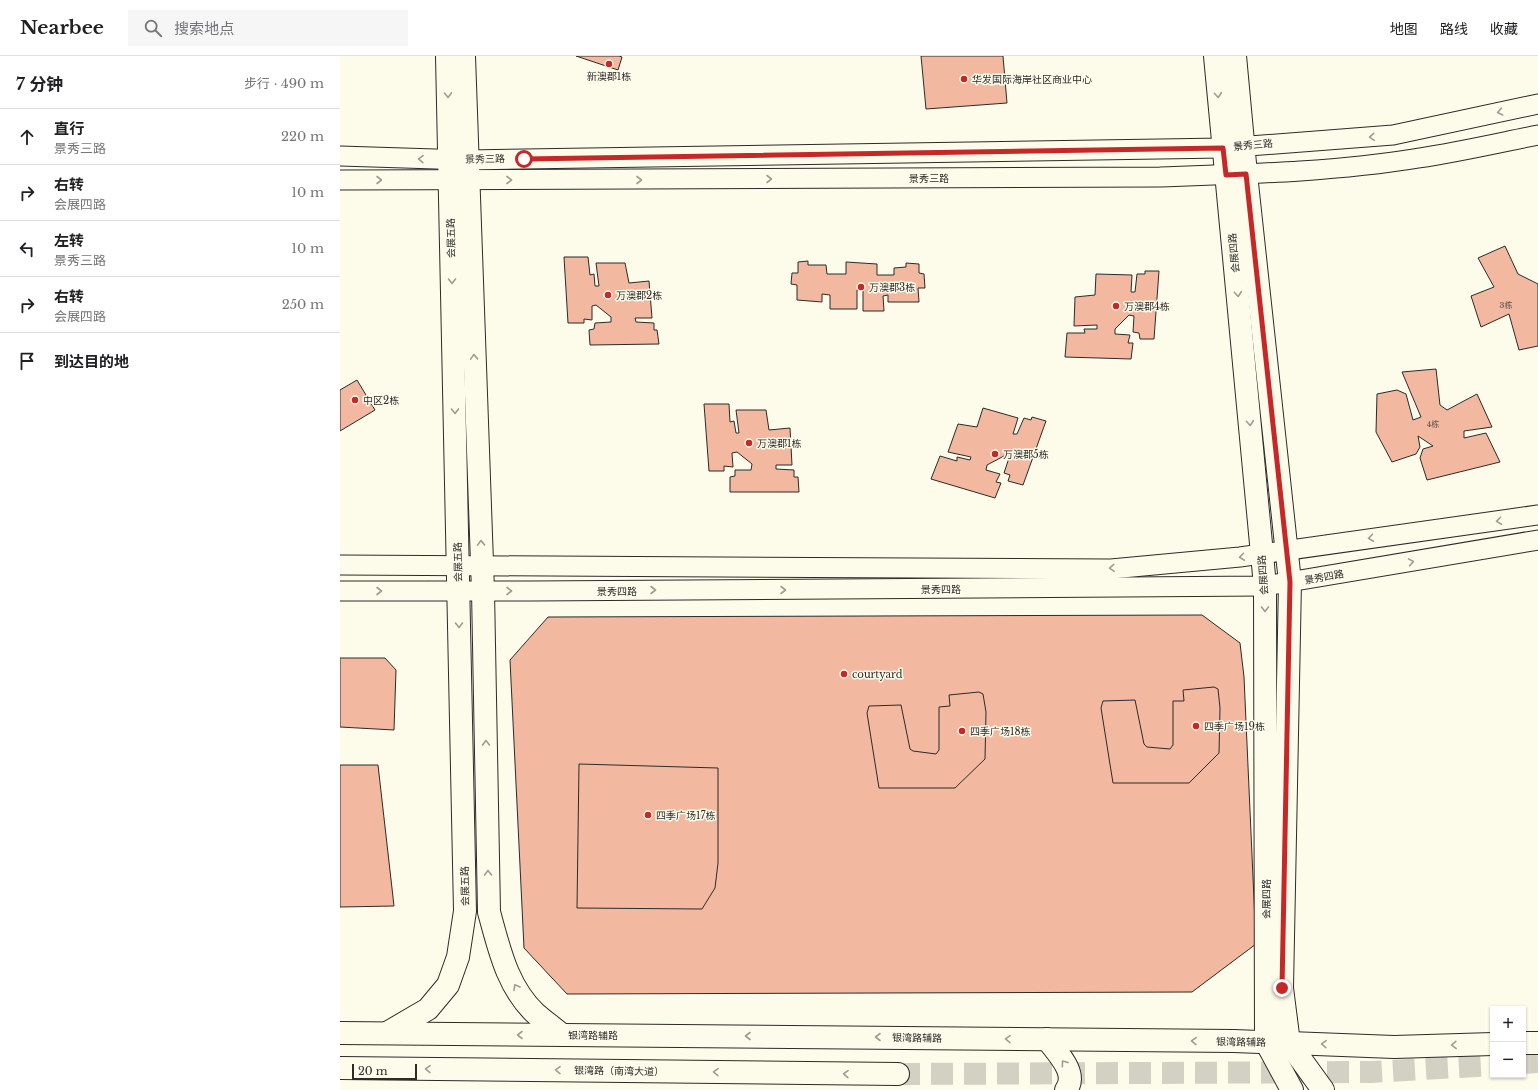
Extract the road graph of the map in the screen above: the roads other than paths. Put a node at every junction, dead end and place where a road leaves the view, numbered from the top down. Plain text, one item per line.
1 (447, 56) edge
2 (464, 56) edge
3 (1215, 56) edge
4 (1235, 56) edge
5 (1538, 104) edge
6 (1538, 135) edge
7 (1233, 147) junction
8 (340, 156) edge
9 (458, 170) junction
10 (1236, 174) junction
11 (340, 180) edge
12 (1538, 515) edge
13 (1538, 540) edge
14 (1287, 550) junction
15 (1262, 554) junction
16 (340, 565) edge
17 (458, 566) junction
18 (482, 566) junction
19 (1290, 582) junction
20 (1265, 586) junction
21 (340, 590) edge
22 (459, 591) junction
23 (483, 591) junction
24 (340, 1034) edge
25 (386, 1034) junction
26 (562, 1035) junction
27 (1047, 1039) junction
28 (1266, 1042) junction
29 (1289, 1043) junction
30 (1526, 1043) edge
31 (1538, 1043) edge
32 (1490, 1044) edge
33 (340, 1068) edge
34 (898, 1074) tunnel mouth
35 (1066, 1090) edge
36 (1292, 1090) edge
37 (1323, 1090) edge

1 -> 9 main road, 会展五路
2 - 9 main road, 会展五路
3 -> 7 main road, 会展四路
4 - 7 main road, 会展四路
5 -> 7 street, 景秀三路
6 - 10 street, 景秀三路
7 - 9 street, 景秀三路
7 - 10 main road, 会展四路
9 -> 8 street, 景秀三路
9 -> 10 street, 景秀三路
11 -> 9 street, 景秀三路
9 -> 17 main road, 会展五路
18 -> 9 main road, 会展五路
10 - 14 main road, 会展四路
10 -> 15 main road, 会展四路
12 -> 14 street
19 -> 13 street, 景秀四路
14 - 15 street
14 - 19 main road, 会展四路
15 -> 18 street
15 - 20 main road, 会展四路
16 - 17 street
17 - 18 street
17 - 22 main road, 会展五路
18 - 23 main road, 会展五路
19 - 20 street, 景秀四路
19 - 29 main road, 会展四路
23 -> 20 street, 景秀四路
20 -> 28 main road, 会展四路
21 -> 22 street, 景秀四路
22 - 23 street, 景秀四路
22 -> 25 main road, 会展五路
26 -> 23 main road, 会展五路
24 - 25 main road, 银湾路辅路
26 -> 25 main road, 银湾路辅路
27 -> 26 main road, 银湾路辅路
28 -> 27 main road, 银湾路辅路
35 -> 27 main road
28 - 29 main road, 银湾路辅路
28 - 36 main road, 会展四路
32 -> 29 main road, 银湾路辅路
29 - 37 main road
30 - 31 main road
34 -> 33 main road, 银湾路（南湾大道）

